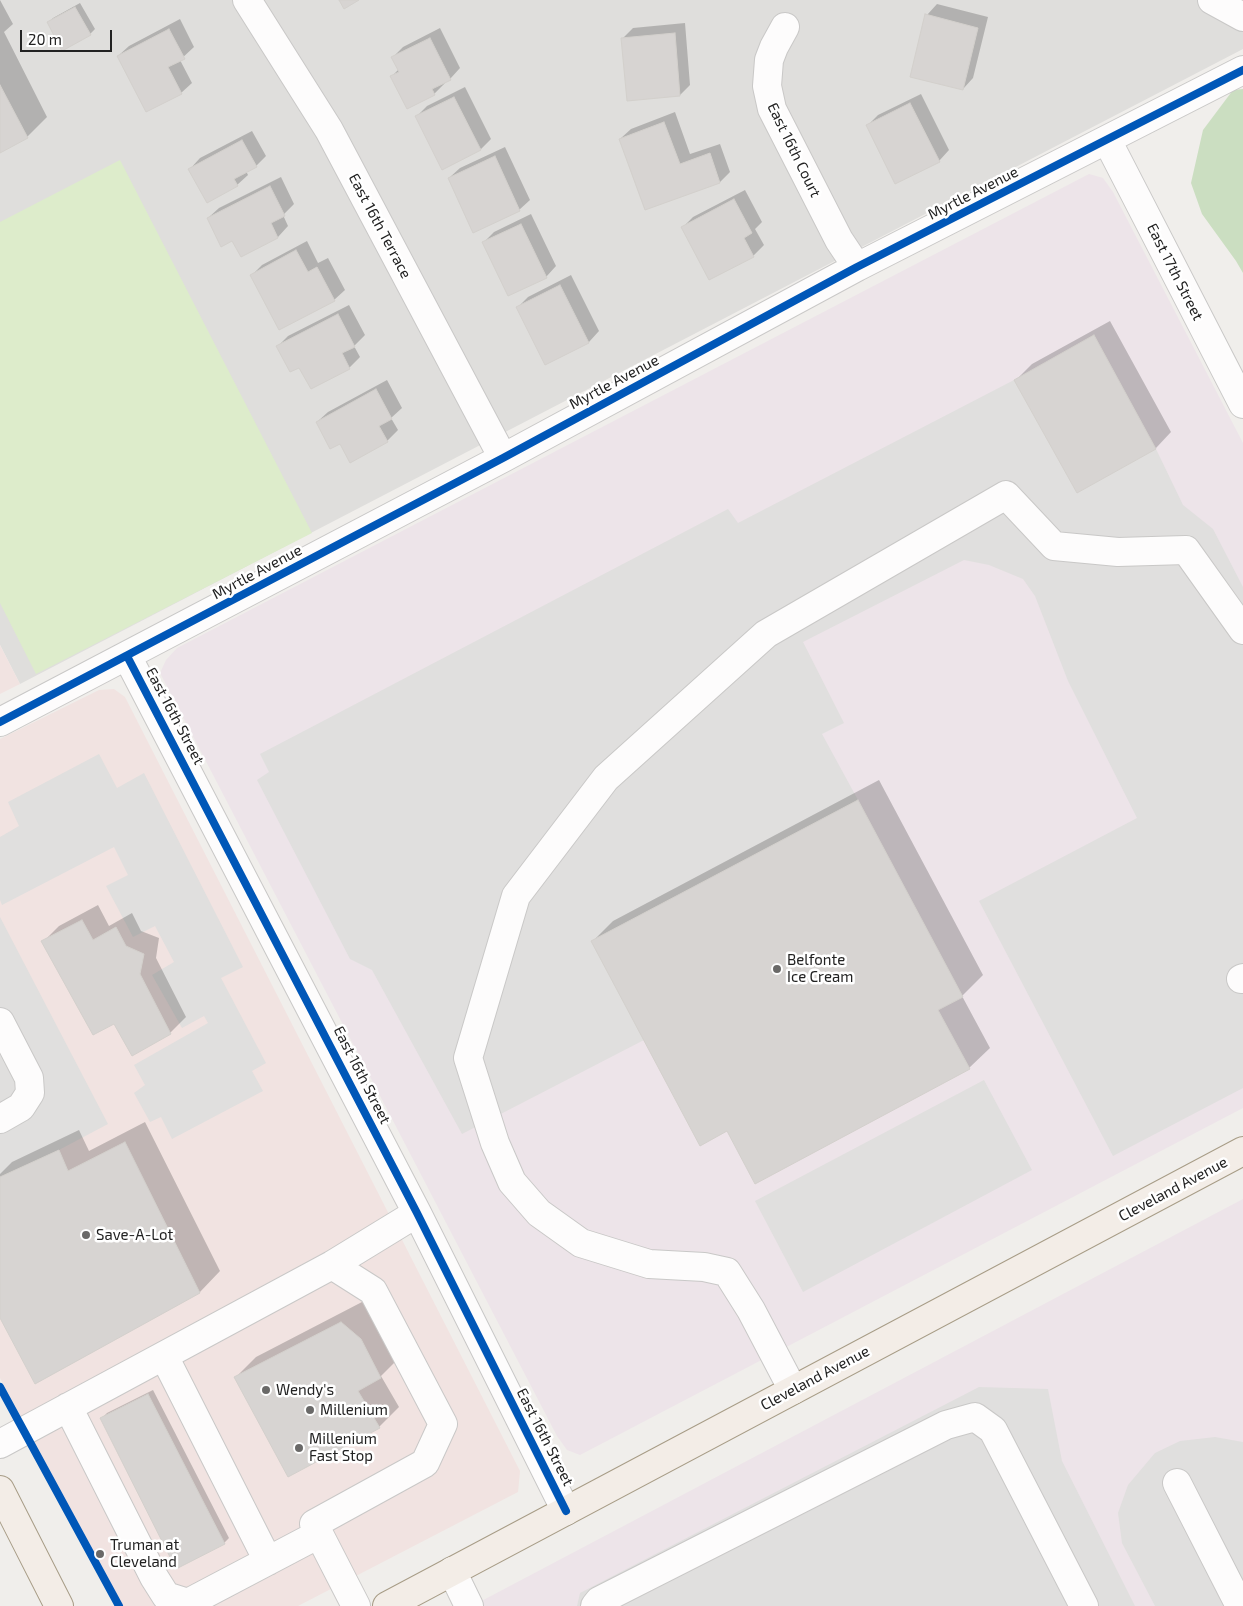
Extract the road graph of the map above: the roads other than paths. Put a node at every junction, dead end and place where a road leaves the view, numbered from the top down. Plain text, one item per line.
1 (247, 0) edge
2 (1212, 0) edge
3 (1243, 17) edge
4 (785, 27) dead end
5 (1243, 70) edge
6 (1107, 140) junction
7 (857, 267) junction
8 (1243, 404) edge
9 (503, 458) junction
10 (1243, 630) edge
11 (127, 656) junction
12 (0, 722) edge
13 (0, 1022) edge
14 (0, 1119) edge
15 (1243, 1151) edge
16 (417, 1213) junction
17 (332, 1266) junction
18 (164, 1356) junction
19 (793, 1390) junction
20 (68, 1407) junction
21 (0, 1444) edge
22 (1177, 1483) dead end
23 (0, 1490) edge
24 (566, 1510) junction
25 (319, 1534) junction
26 (268, 1561) junction
27 (452, 1571) junction
28 (59, 1606) edge
29 (356, 1606) edge
30 (387, 1606) edge
31 (469, 1606) edge
32 (595, 1606) edge
33 (1084, 1606) edge
34 (1240, 1606) edge

1 - 9 street, East 16th Terrace
2 - 3 street
4 - 7 street, East 16th Court
5 - 6 street, Myrtle Avenue
6 - 7 street, Myrtle Avenue
6 - 8 street, East 17th Street
7 - 9 street, Myrtle Avenue
9 - 11 street, Myrtle Avenue
10 - 19 street
11 - 12 street, Myrtle Avenue
11 - 16 street, East 16th Street
13 - 14 street
15 - 19 main road, Cleveland Avenue
16 - 17 street
16 - 24 street, East 16th Street
17 - 18 street
17 - 25 street
18 - 20 street
18 - 26 street
19 - 24 main road, Cleveland Avenue
20 - 21 street
20 - 26 street
22 - 34 street
23 - 28 main road
24 - 27 main road, Cleveland Avenue
25 - 26 street
25 - 29 street
27 - 30 main road, Cleveland Avenue
27 - 31 street
32 - 33 street

